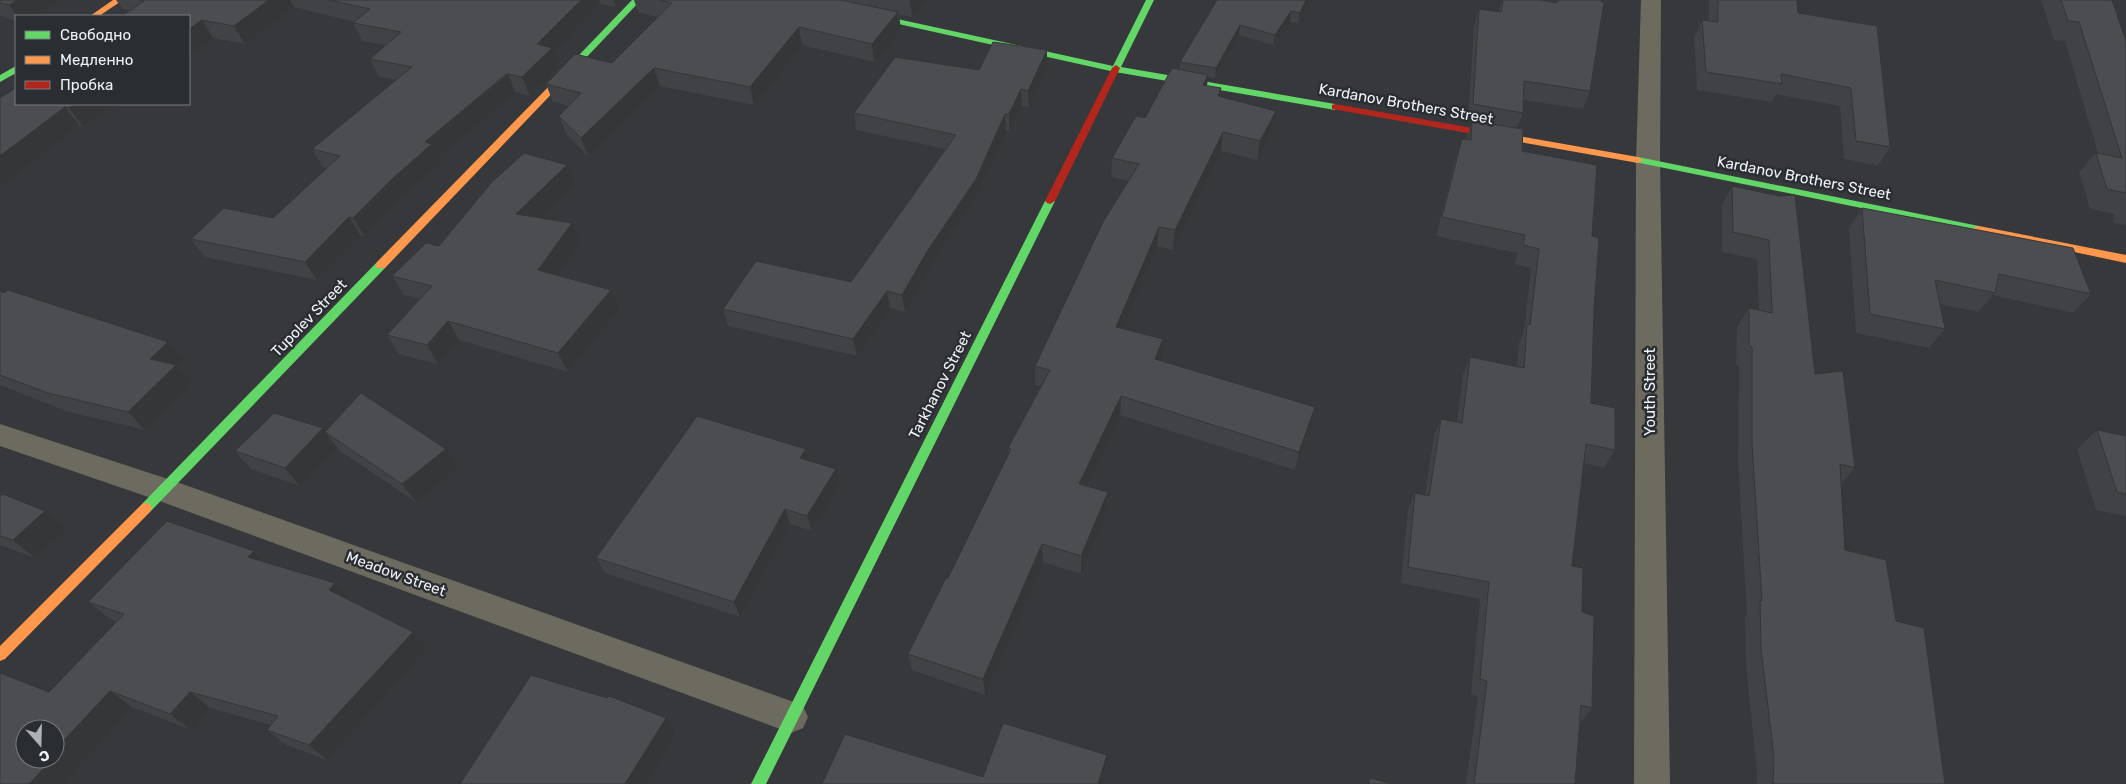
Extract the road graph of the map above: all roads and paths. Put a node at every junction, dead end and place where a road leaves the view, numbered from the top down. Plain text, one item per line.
1 (119, 0) edge
2 (637, 0) edge
3 (799, 0) edge
4 (1150, 0) edge
5 (1651, 0) edge
6 (96, 15) edge
7 (1115, 69) junction
8 (15, 70) edge
9 (0, 79) edge
10 (1648, 162) junction
11 (2126, 259) edge
12 (0, 434) edge
13 (164, 490) junction
14 (0, 654) edge
15 (791, 717) junction
16 (758, 784) edge
17 (1652, 784) edge

1 - 6 street
2 - 13 street, Tupolev Street
3 - 7 street, Kardanov Brothers Street
4 - 7 street, Tarkhanov Street
5 - 10 street, Youth Street
7 - 10 street, Kardanov Brothers Street
7 - 15 street, Tarkhanov Street
8 - 9 street
10 - 11 street, Kardanov Brothers Street
10 - 17 street, Youth Street
12 - 13 street, Meadow Street
13 - 14 street, Tupolev Street
13 - 15 street, Meadow Street
15 - 16 street, Tarkhanov Street

